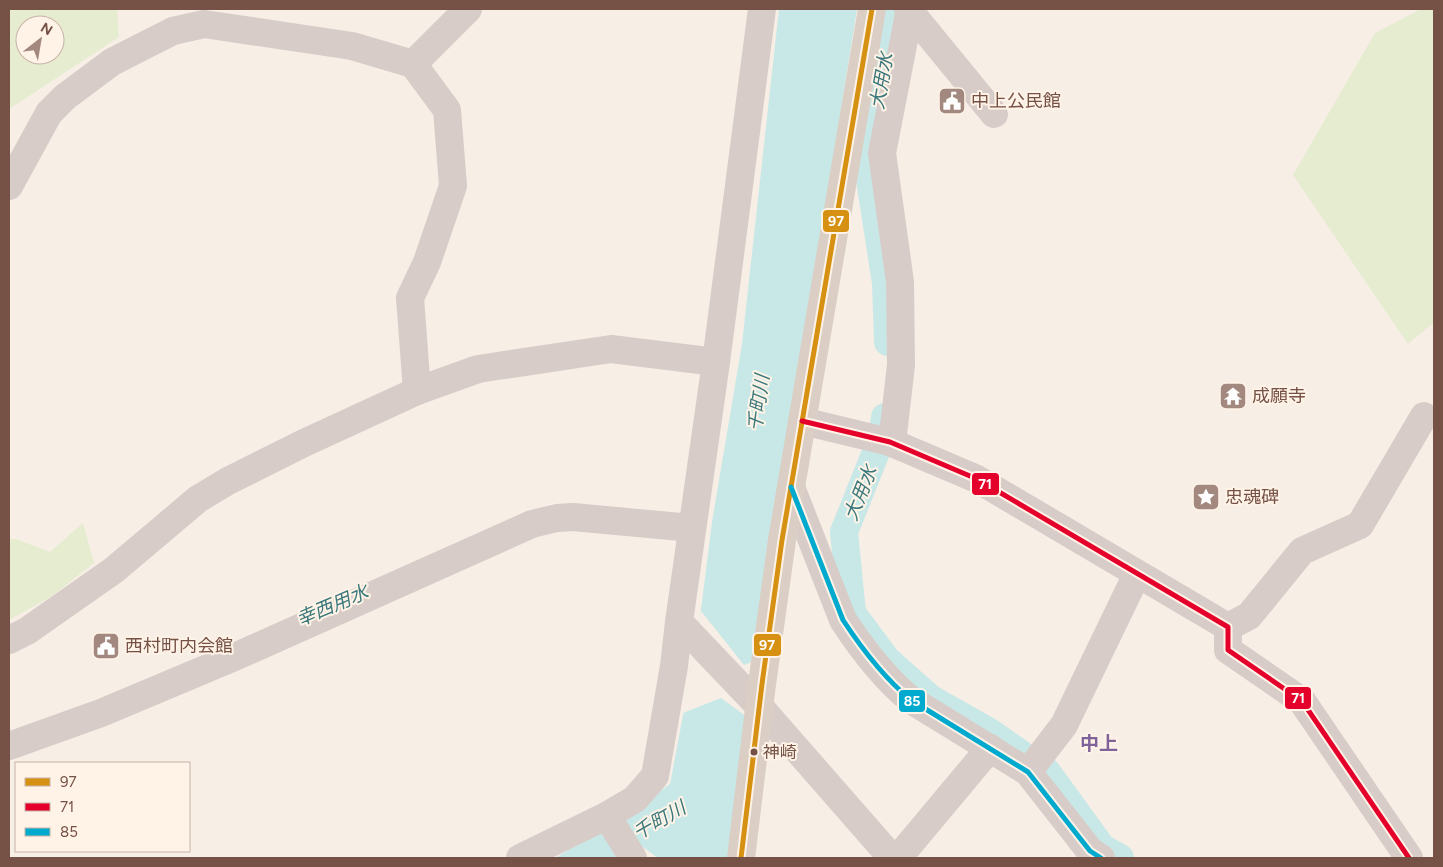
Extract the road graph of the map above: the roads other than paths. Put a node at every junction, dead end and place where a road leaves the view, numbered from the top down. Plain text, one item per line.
1 (468, 9) edge
2 (762, 9) edge
3 (872, 9) edge
4 (909, 10) edge
5 (414, 64) junction
6 (994, 114) dead end
7 (9, 186) edge
8 (716, 362) junction
9 (417, 391) junction
10 (1424, 416) dead end
11 (802, 420) junction
12 (892, 443) junction
13 (791, 487) junction
14 (692, 528) junction
15 (1137, 574) junction
16 (1228, 627) junction
17 (688, 632) junction
18 (9, 640) edge
19 (754, 701) junction
20 (9, 746) edge
21 (990, 748) junction
22 (1033, 765) junction
23 (610, 819) junction
24 (631, 855) edge
25 (520, 858) edge
26 (741, 858) edge
27 (892, 858) edge
28 (898, 858) edge
29 (1101, 858) edge
30 (1409, 858) edge

1 - 5 street
2 - 8 street
3 - 11 main road
4 - 6 street
4 - 12 street
5 - 7 street
5 - 9 street
8 - 9 street
8 - 14 street
9 - 18 street
10 - 16 street
11 - 12 street
11 - 13 main road
12 - 15 street
13 - 19 main road
13 - 21 street
14 - 17 street
14 - 20 street
15 - 16 street
15 - 22 street
16 - 30 street
17 - 19 street
17 - 23 street
19 - 26 main road
19 - 27 street
21 - 22 street
21 - 28 street
22 - 29 street
23 - 24 street
23 - 25 street

